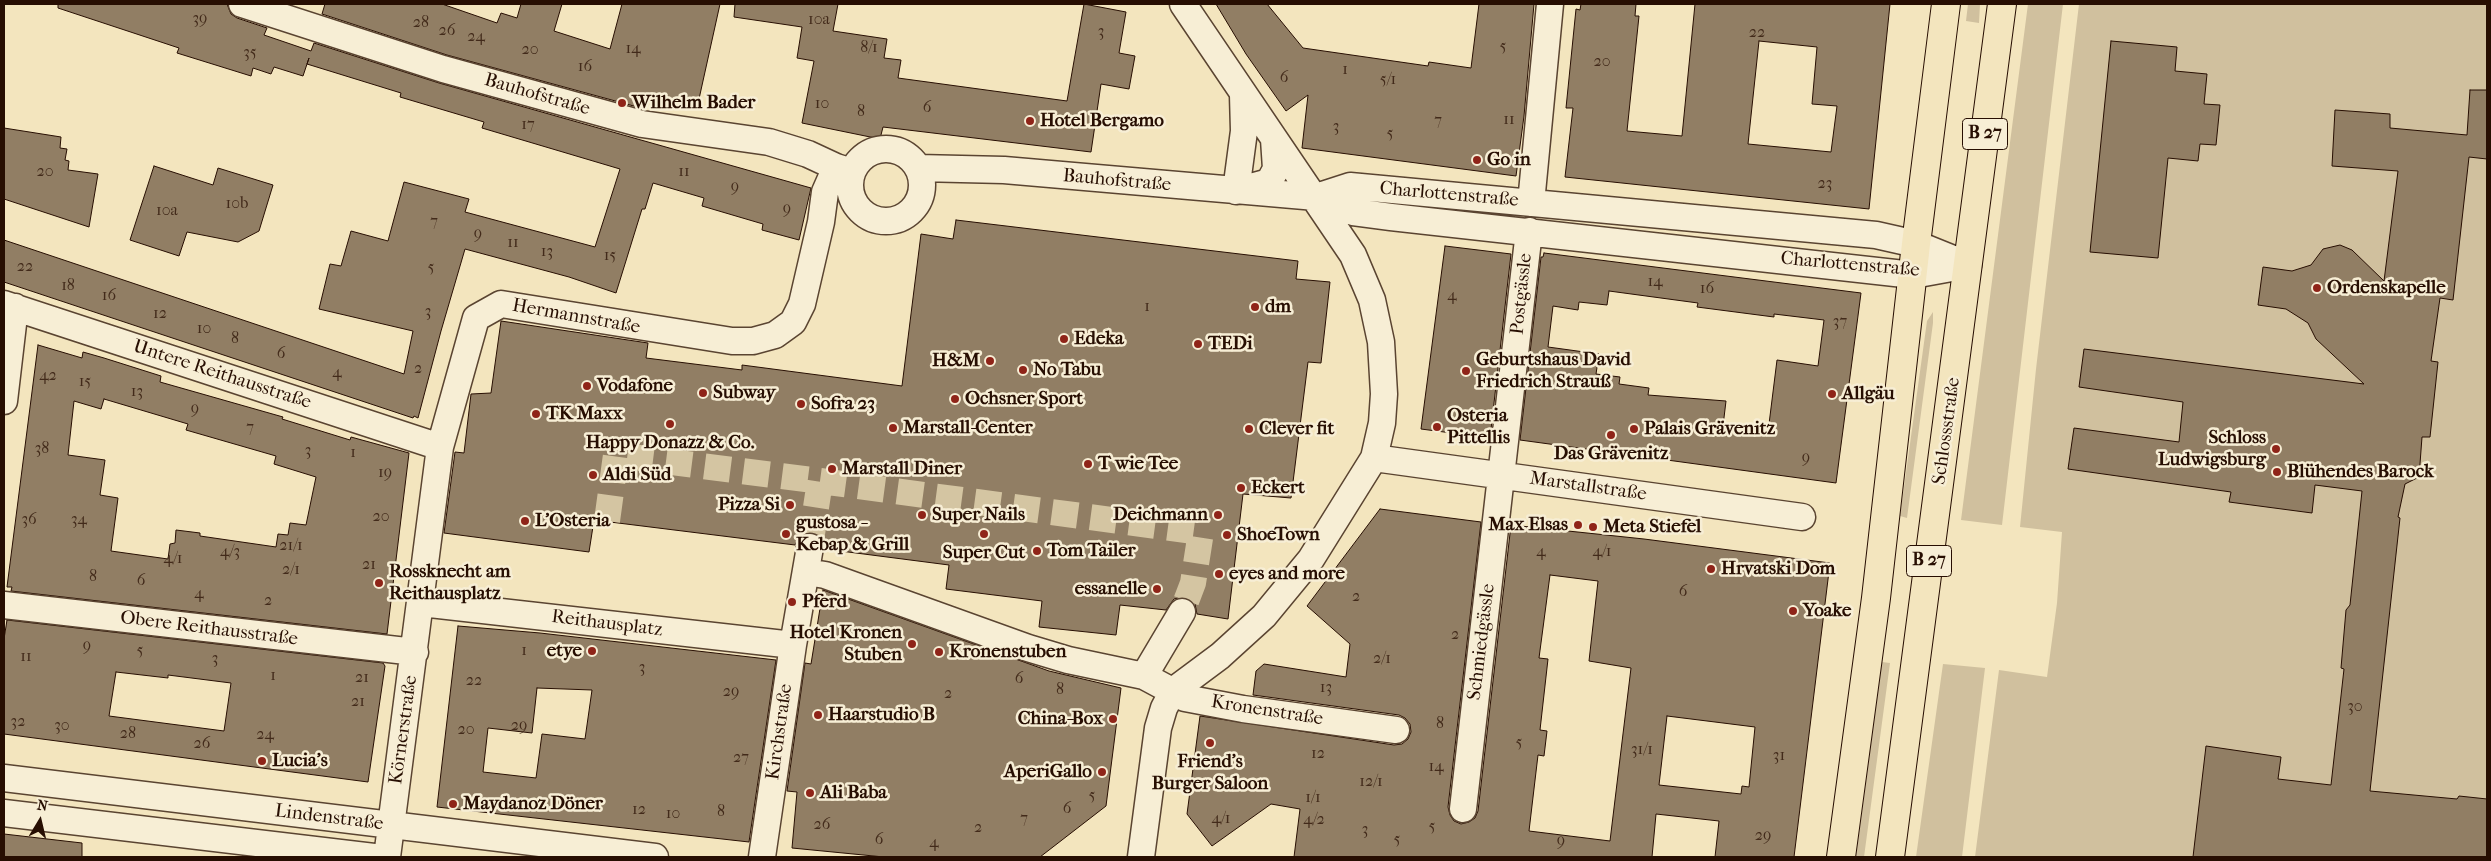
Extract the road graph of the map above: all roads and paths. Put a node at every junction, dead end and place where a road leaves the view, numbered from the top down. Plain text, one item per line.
1 (242, 4) edge
2 (1183, 4) edge
3 (1550, 4) edge
4 (1946, 4) edge
5 (2002, 4) edge
6 (1243, 95) junction
7 (1274, 139) junction
8 (918, 168) junction
9 (844, 169) junction
10 (1236, 192) junction
11 (1316, 197) junction
12 (1531, 203) junction
13 (1529, 231) junction
14 (1916, 244) junction
15 (1968, 265) junction
16 (1913, 274) junction
17 (10, 306) edge
18 (4, 401) edge
19 (440, 447) junction
20 (1374, 458) junction
21 (1501, 475) junction
22 (1802, 516) dead end
23 (808, 560) joint
24 (421, 602) junction
25 (4, 605) edge
26 (1182, 612) tunnel mouth
27 (793, 646) junction
28 (415, 652) junction
29 (1144, 676) junction
30 (1173, 691) junction
31 (1396, 730) dead end
32 (4, 778) edge
33 (1462, 809) dead end
34 (4, 813) edge
35 (390, 826) junction
36 (374, 857) edge
37 (387, 857) edge
38 (655, 857) edge
39 (762, 857) edge
40 (1141, 857) edge
41 (1841, 857) edge
42 (1890, 857) edge

1 - 9 street, Bauhofstraße
2 - 6 street
3 - 12 street
4 - 14 main road, B 27
5 - 15 main road, Schlossstraße / B 27
6 - 7 street
6 - 10 street
7 - 10 street
7 - 11 street
8 - 9 street
8 - 9 street
8 - 10 street, Bauhofstraße
9 - 19 street, Hermannstraße
10 - 11 street, Bauhofstraße
11 - 12 street, Charlottenstraße
11 - 13 street, Charlottenstraße
11 - 20 street
12 - 14 street, Charlottenstraße
13 - 16 street, Charlottenstraße
13 - 21 street, Postgässle
14 - 15 street, Charlottenstraße
14 - 16 main road, B 27
15 - 16 street, Charlottenstraße
15 - 42 main road, Schlossstraße / B 27
16 - 41 main road, B 27
17 - 18 street
17 - 19 street, Untere Reithausstraße
19 - 24 street, Hermannstraße
20 - 21 street, Marstallstraße
20 - 30 street
21 - 22 street, Marstallstraße
21 - 33 street, Schmiedgässle
23 - 27 street, Kirchstraße
23 - 29 street, Kronenstraße
24 - 27 street, Reithausplatz
24 - 28 street, Körnerstraße
25 - 28 street, Obere Reithausstraße
26 - 29 street
27 - 39 street, Kirchstraße
28 - 35 street, Körnerstraße
29 - 30 street, Kronenstraße
30 - 31 street, Kronenstraße
30 - 40 street
32 - 35 street, Lindenstraße
34 - 36 street, Lindenstraße
35 - 37 street, Körnerstraße
35 - 38 street, Lindenstraße

